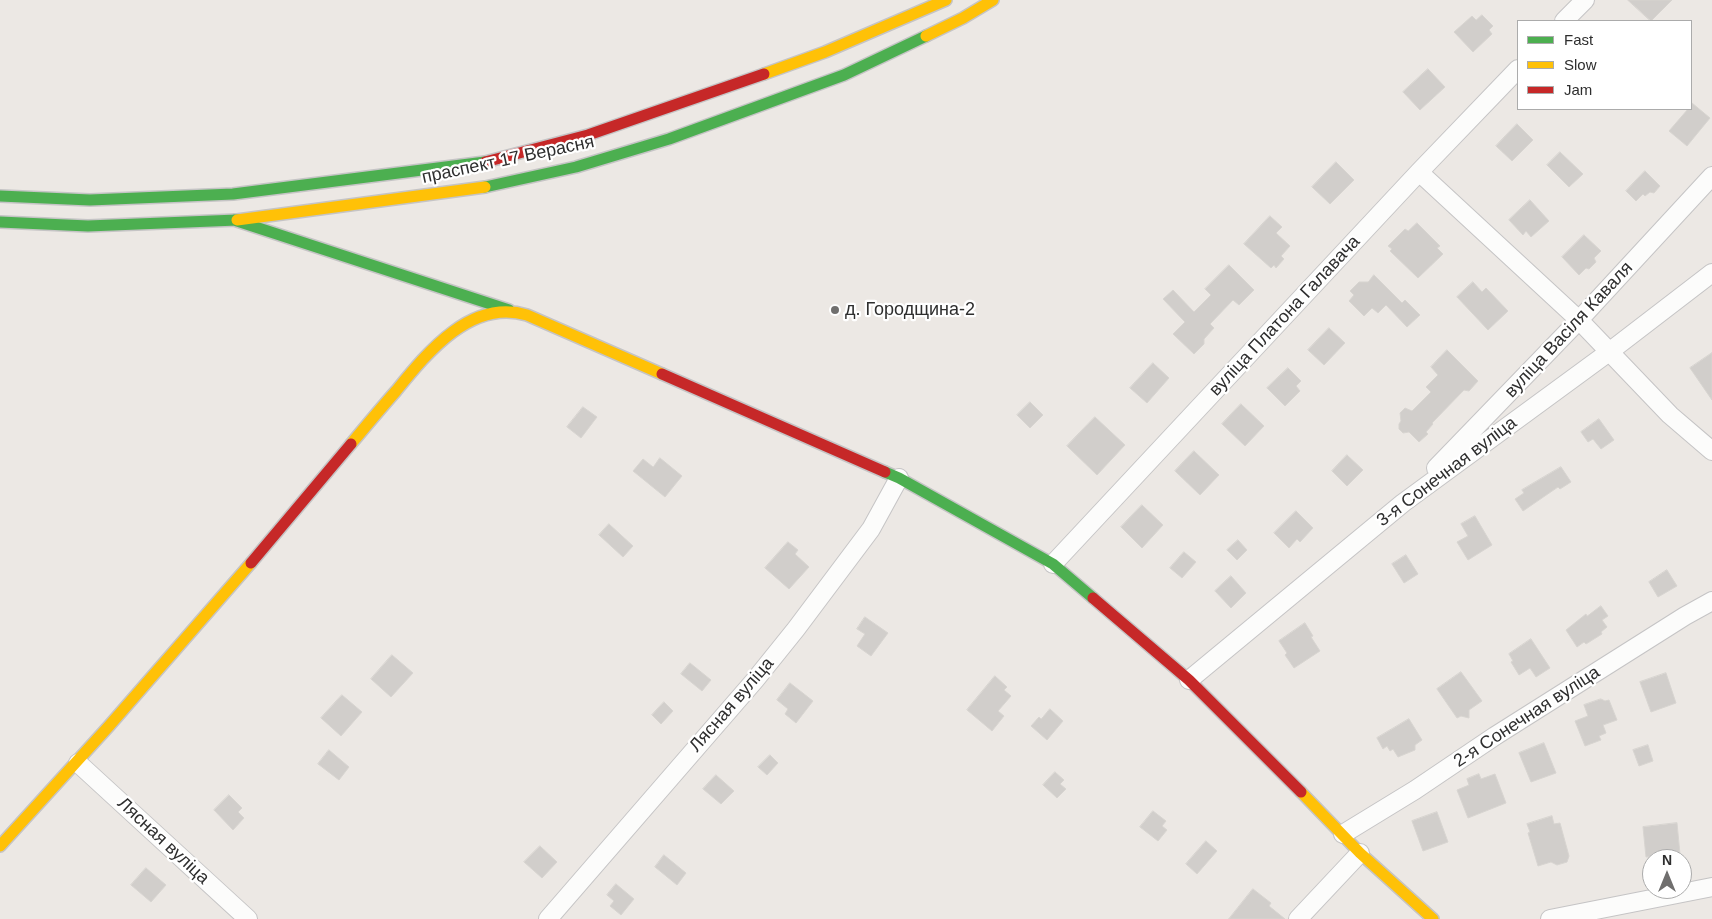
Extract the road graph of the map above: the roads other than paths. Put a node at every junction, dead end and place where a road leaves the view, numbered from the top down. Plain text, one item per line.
1 (946, 0) edge
2 (993, 0) edge
3 (1584, 0) edge
4 (1565, 20) edge
5 (1517, 70) edge
6 (1419, 172) junction
7 (1712, 176) edge
8 (0, 196) edge
9 (233, 220) junction
10 (0, 222) edge
11 (1712, 273) edge
12 (516, 312) junction
13 (1579, 320) junction
14 (1609, 352) junction
15 (1712, 451) edge
16 (899, 478) junction
17 (1403, 503) junction
18 (1053, 564) junction
19 (1712, 601) edge
20 (1189, 680) junction
21 (78, 763) junction
22 (1343, 834) junction
23 (0, 846) edge
24 (1360, 853) junction
25 (1712, 887) edge
26 (248, 919) edge
27 (548, 919) edge
28 (1298, 919) edge
29 (1434, 919) edge
30 (1550, 919) edge

1 - 8 street, праспект 17 Верасня
2 - 9 street, праспект 17 Верасня
3 - 4 street
5 - 6 street, вуліца Платона Галавача
6 - 13 street
6 - 18 street, вуліца Платона Галавача
7 - 13 street, вуліца Васіля Каваля
9 - 10 street, праспект 17 Верасня
9 - 12 street
11 - 14 street, 3-я Сонечная вуліца
12 - 16 street
12 - 21 street
13 - 14 street
13 - 17 street, вуліца Васіля Каваля
14 - 15 street
14 - 17 street, 3-я Сонечная вуліца
16 - 18 street
16 - 27 street, Лясная вуліца
17 - 20 street, 3-я Сонечная вуліца
18 - 20 street
19 - 22 street, 2-я Сонечная вуліца
20 - 22 street
21 - 23 street
21 - 26 street, Лясная вуліца
22 - 24 street
24 - 28 street
24 - 29 street
25 - 30 street

